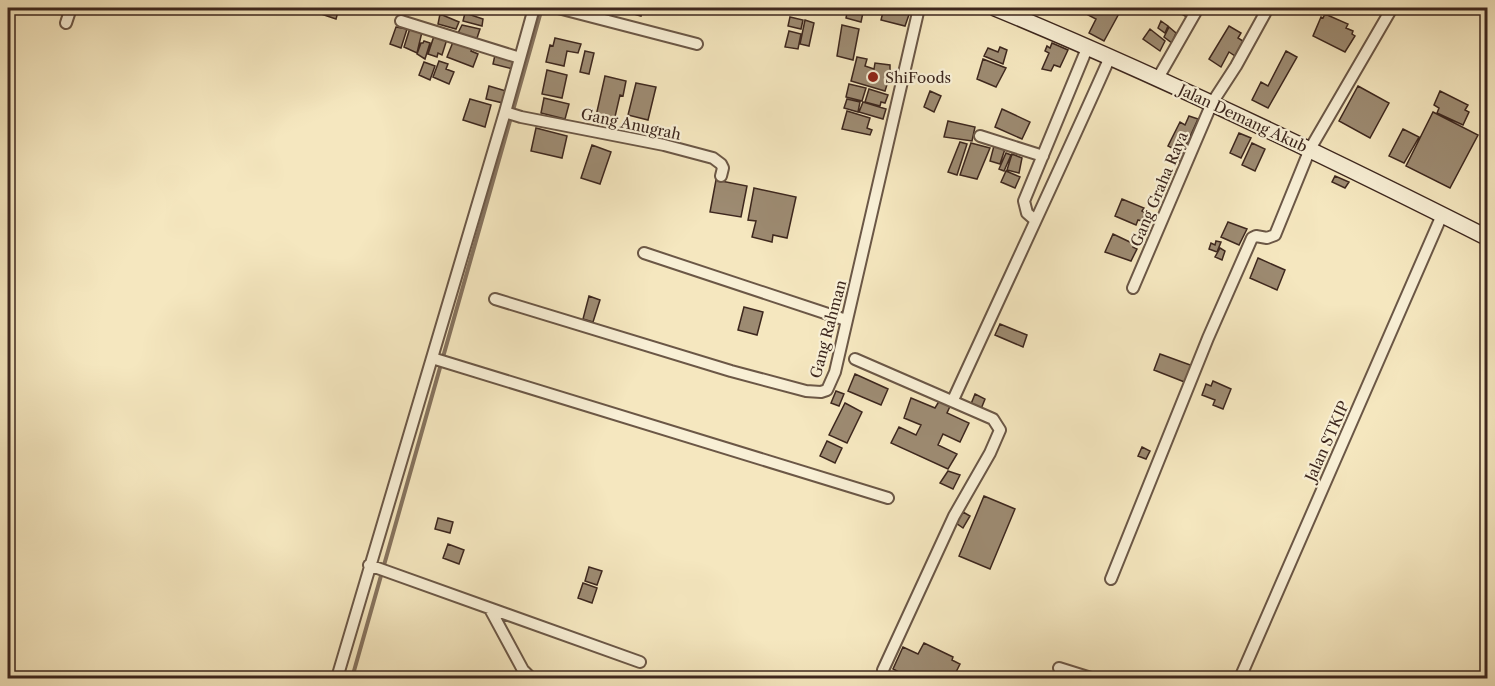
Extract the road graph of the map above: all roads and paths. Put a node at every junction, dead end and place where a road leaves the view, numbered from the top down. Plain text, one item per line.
1 (71, 8) edge
2 (534, 8) edge
3 (558, 8) edge
4 (919, 8) edge
5 (995, 8) edge
6 (1198, 8) edge
7 (1268, 8) edge
8 (1392, 8) edge
9 (401, 21) dead end
10 (66, 22) dead end
11 (697, 44) dead end
12 (1088, 46) junction
13 (1110, 57) junction
14 (520, 58) junction
15 (1158, 78) junction
16 (1212, 103) junction
17 (507, 113) junction
18 (980, 136) dead end
19 (1310, 149) junction
20 (1043, 156) junction
21 (721, 176) dead end
22 (1447, 217) junction
23 (1035, 220) junction
24 (1488, 238) edge
25 (644, 253) dead end
26 (1133, 288) dead end
27 (495, 299) dead end
28 (846, 320) junction
29 (432, 358) junction
30 (855, 359) dead end
31 (953, 400) junction
32 (888, 498) dead end
33 (369, 565) junction
34 (1111, 579) dead end
35 (490, 609) junction
36 (640, 662) dead end
37 (1059, 668) dead end
38 (883, 670) dead end
39 (337, 678) edge
40 (531, 678) edge
41 (1091, 678) edge
42 (1240, 678) edge

1 - 10 street
2 - 14 street
3 - 11 street
4 - 28 street, Gang Rahman
5 - 12 street, Jalan Demang Akub
6 - 15 street
7 - 16 street, Gang Graha Raya
8 - 19 street
9 - 14 street
12 - 13 street, Jalan Demang Akub
12 - 20 street
13 - 15 street, Jalan Demang Akub
13 - 23 street
14 - 17 street
15 - 16 street, Jalan Demang Akub
16 - 19 street, Jalan Demang Akub
16 - 26 street, Gang Graha Raya
17 - 21 street, Gang Anugrah
17 - 29 street
18 - 20 street
19 - 22 street, Jalan Demang Akub
19 - 34 street
20 - 23 street
22 - 24 street, Jalan Demang Akub
22 - 42 street, Jalan STKIP
23 - 31 street
25 - 28 street
27 - 28 street, Gang Rahman
29 - 32 street
29 - 33 street
30 - 31 street
31 - 38 street
33 - 35 street
33 - 39 street
35 - 36 street
35 - 40 street
37 - 41 street

